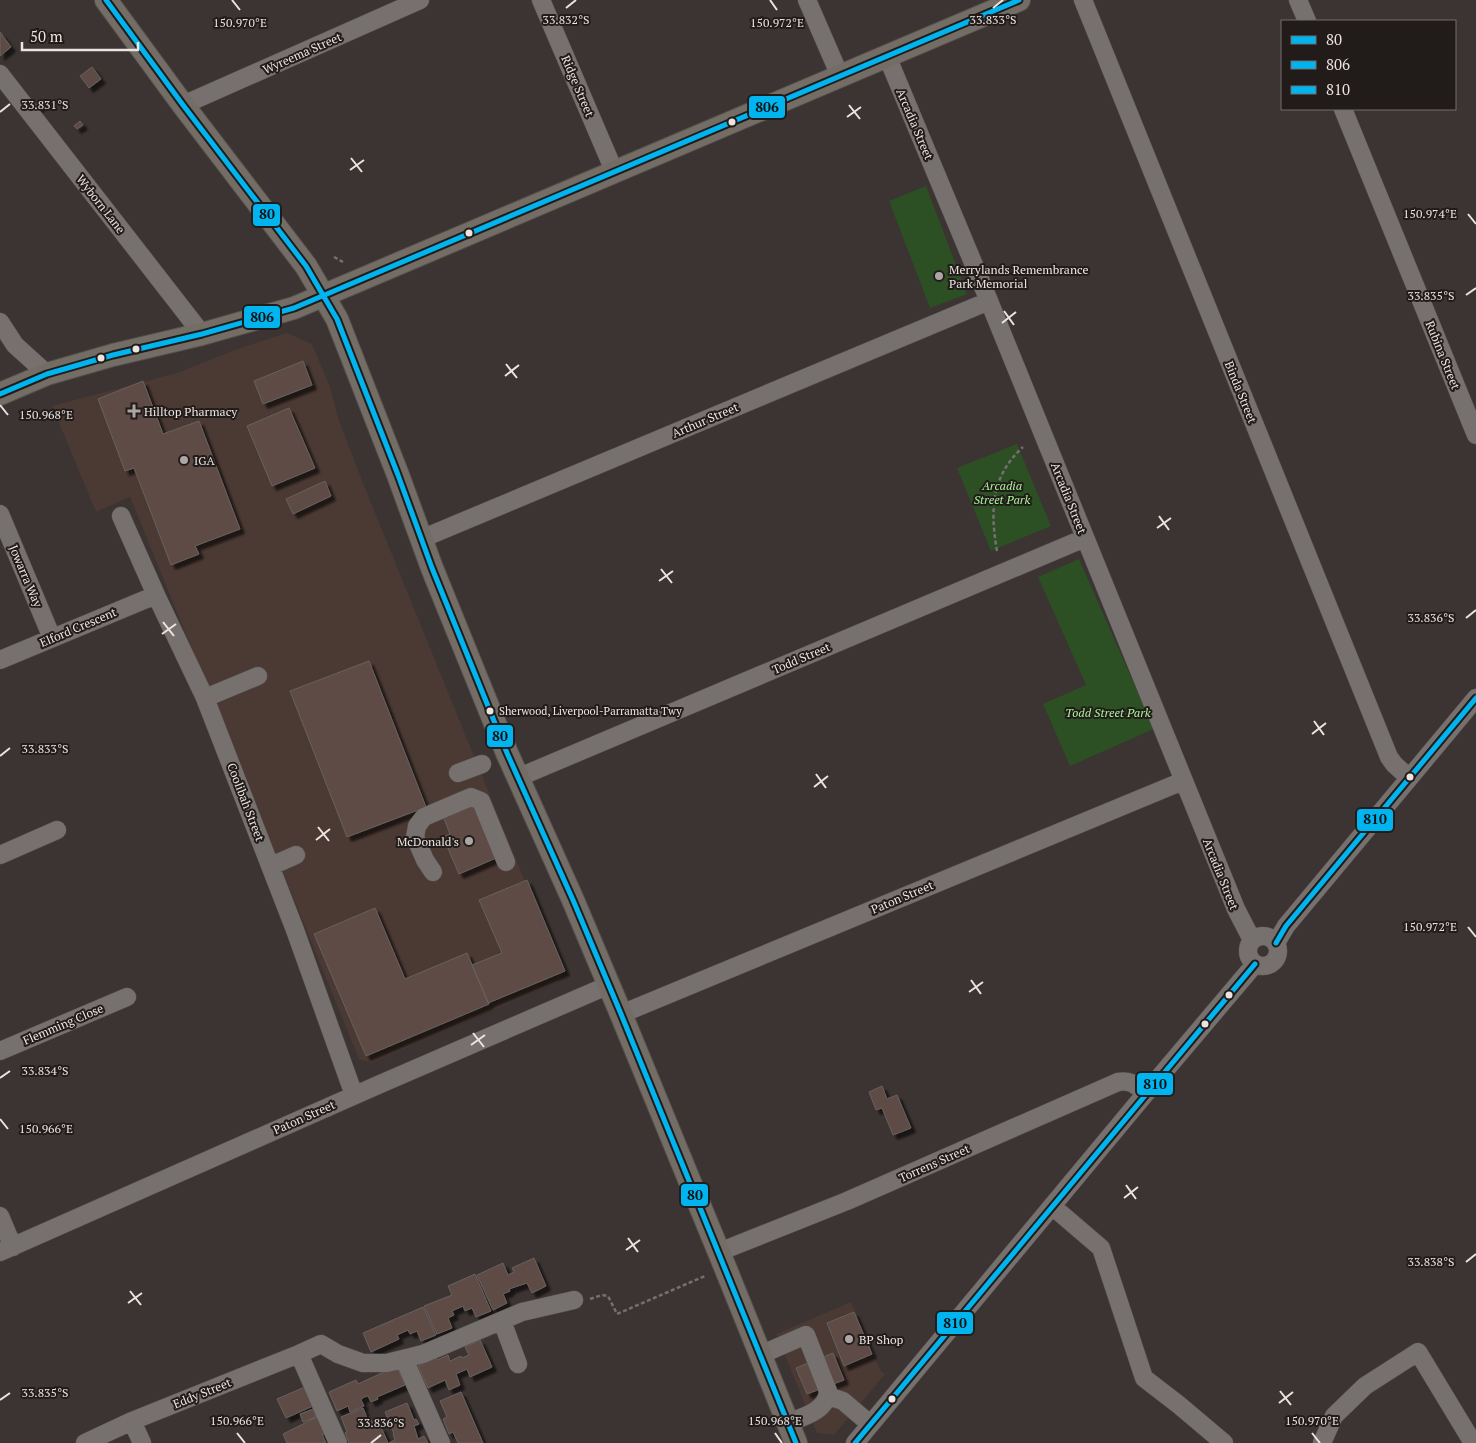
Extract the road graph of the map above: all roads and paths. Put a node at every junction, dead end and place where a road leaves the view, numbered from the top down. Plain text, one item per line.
1 (106, 0) edge
2 (420, 0) edge
3 (541, 0) edge
4 (807, 0) edge
5 (1019, 0) edge
6 (1082, 0) edge
7 (1298, 0) edge
8 (1307, 20) edge
9 (886, 56) junction
10 (0, 74) edge
11 (840, 76) junction
12 (183, 105) junction
13 (1343, 110) edge
14 (615, 173) junction
15 (334, 257) dead end
16 (344, 262) dead end
17 (324, 296) junction
18 (989, 301) junction
19 (0, 322) edge
20 (202, 334) junction
21 (47, 374) junction
22 (0, 394) edge
23 (1476, 435) edge
24 (1023, 446) dead end
25 (0, 514) edge
26 (121, 516) dead end
27 (421, 538) junction
28 (1085, 538) junction
29 (997, 550) dead end
30 (156, 595) junction
31 (52, 638) junction
32 (0, 660) edge
33 (258, 676) dead end
34 (205, 698) junction
35 (1476, 698) edge
36 (482, 764) dead end
37 (458, 773) dead end
38 (517, 778) junction
39 (1409, 778) junction
40 (1183, 781) junction
41 (57, 830) dead end
42 (0, 855) edge
43 (296, 856) dead end
44 (506, 862) dead end
45 (270, 866) junction
46 (433, 872) dead end
47 (1252, 940) junction
48 (1276, 943) junction
49 (1255, 964) junction
50 (609, 985) junction
51 (127, 997) dead end
52 (621, 1014) junction
53 (0, 1051) edge
54 (1146, 1093) junction
55 (354, 1095) junction
56 (1052, 1206) junction
57 (0, 1216) edge
58 (6, 1250) edge
59 (719, 1252) junction
60 (705, 1276) dead end
61 (574, 1300) joint
62 (502, 1321) junction
63 (299, 1354) junction
64 (760, 1355) junction
65 (407, 1358) junction
66 (518, 1364) dead end
67 (828, 1396) junction
68 (132, 1421) junction
69 (792, 1433) edge
70 (864, 1437) edge
71 (85, 1443) edge
72 (142, 1443) edge
73 (338, 1443) edge
74 (442, 1443) edge
75 (1224, 1443) edge
76 (1322, 1443) edge
77 (1473, 1443) edge

1 - 12 main road
2 - 12 street, Wyreema Street
3 - 14 street, Ridge Street
4 - 11 street
5 - 9 main road
6 - 39 street, Binda Street
7 - 8 street
9 - 11 main road
9 - 18 street, Arcadia Street
10 - 20 street, Wyborn Lane
11 - 14 main road
12 - 17 main road
13 - 23 street, Rubina Street
14 - 17 main road
15 - 16 path
17 - 20 main road
17 - 27 main road
18 - 27 street, Arthur Street
18 - 28 street, Arcadia Street
19 - 21 street
20 - 21 main road
21 - 22 main road
24 - 29 path
25 - 31 street, Jowarra Way
26 - 30 street, Coolibah Street
27 - 38 main road
28 - 38 street, Todd Street
28 - 40 street, Arcadia Street
30 - 31 street, Elford Crescent
30 - 34 street, Coolibah Street
31 - 32 street, Elford Crescent
33 - 34 street
34 - 45 street, Coolibah Street
35 - 39 street
36 - 37 street
38 - 50 main road
39 - 48 street
40 - 47 street, Arcadia Street
40 - 52 street, Paton Street
41 - 42 street
43 - 45 street
44 - 46 street
45 - 55 street, Coolibah Street
47 - 48 street
47 - 49 street
48 - 49 street
49 - 54 street
50 - 52 main road
50 - 55 street, Paton Street
51 - 53 street, Flemming Close
52 - 59 main road
54 - 56 street
54 - 59 street, Torrens Street
55 - 58 street, Paton Street
56 - 70 street
56 - 75 street
57 - 58 street
59 - 64 main road
60 - 61 path
61 - 62 street
62 - 65 street
62 - 66 street
63 - 65 street, Eddy Street
63 - 68 street, Eddy Street
63 - 73 street
64 - 67 street
64 - 69 main road
65 - 74 street
67 - 69 street
67 - 70 street
68 - 71 street, Eddy Street
68 - 72 street
76 - 77 street

